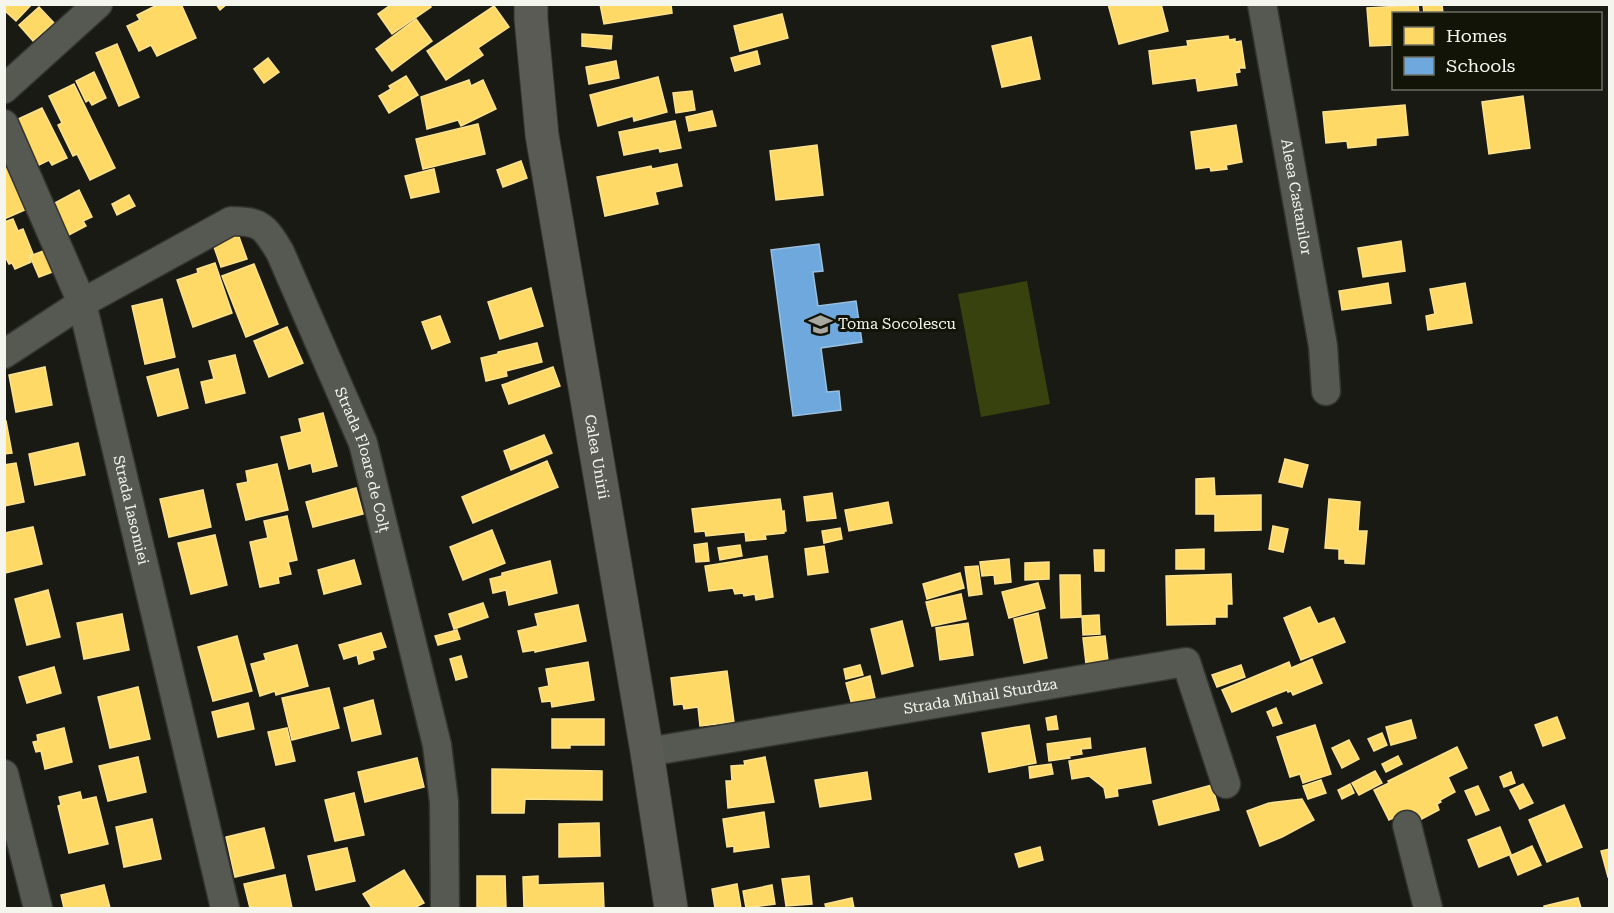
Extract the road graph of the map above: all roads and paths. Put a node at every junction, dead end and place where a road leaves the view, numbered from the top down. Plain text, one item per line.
1 (98, 4) edge
2 (531, 4) edge
3 (1262, 4) edge
4 (4, 89) edge
5 (4, 123) edge
6 (82, 303) junction
7 (4, 354) edge
8 (1326, 391) dead end
9 (647, 752) junction
10 (4, 774) edge
11 (1226, 784) dead end
12 (1407, 825) dead end
13 (38, 909) edge
14 (225, 909) edge
15 (445, 909) edge
16 (670, 909) edge
17 (1428, 909) edge

1 - 4 street
2 - 9 main road, Calea Unirii
3 - 8 street, Aleea Castanilor
5 - 6 street, Strada Iasomiei
6 - 7 street, Strada Floare de Colț
6 - 14 street, Strada Iasomiei
6 - 15 street, Strada Floare de Colț
9 - 11 street, Strada Mihail Sturdza
9 - 16 main road, Calea Unirii
10 - 13 street
12 - 17 street

